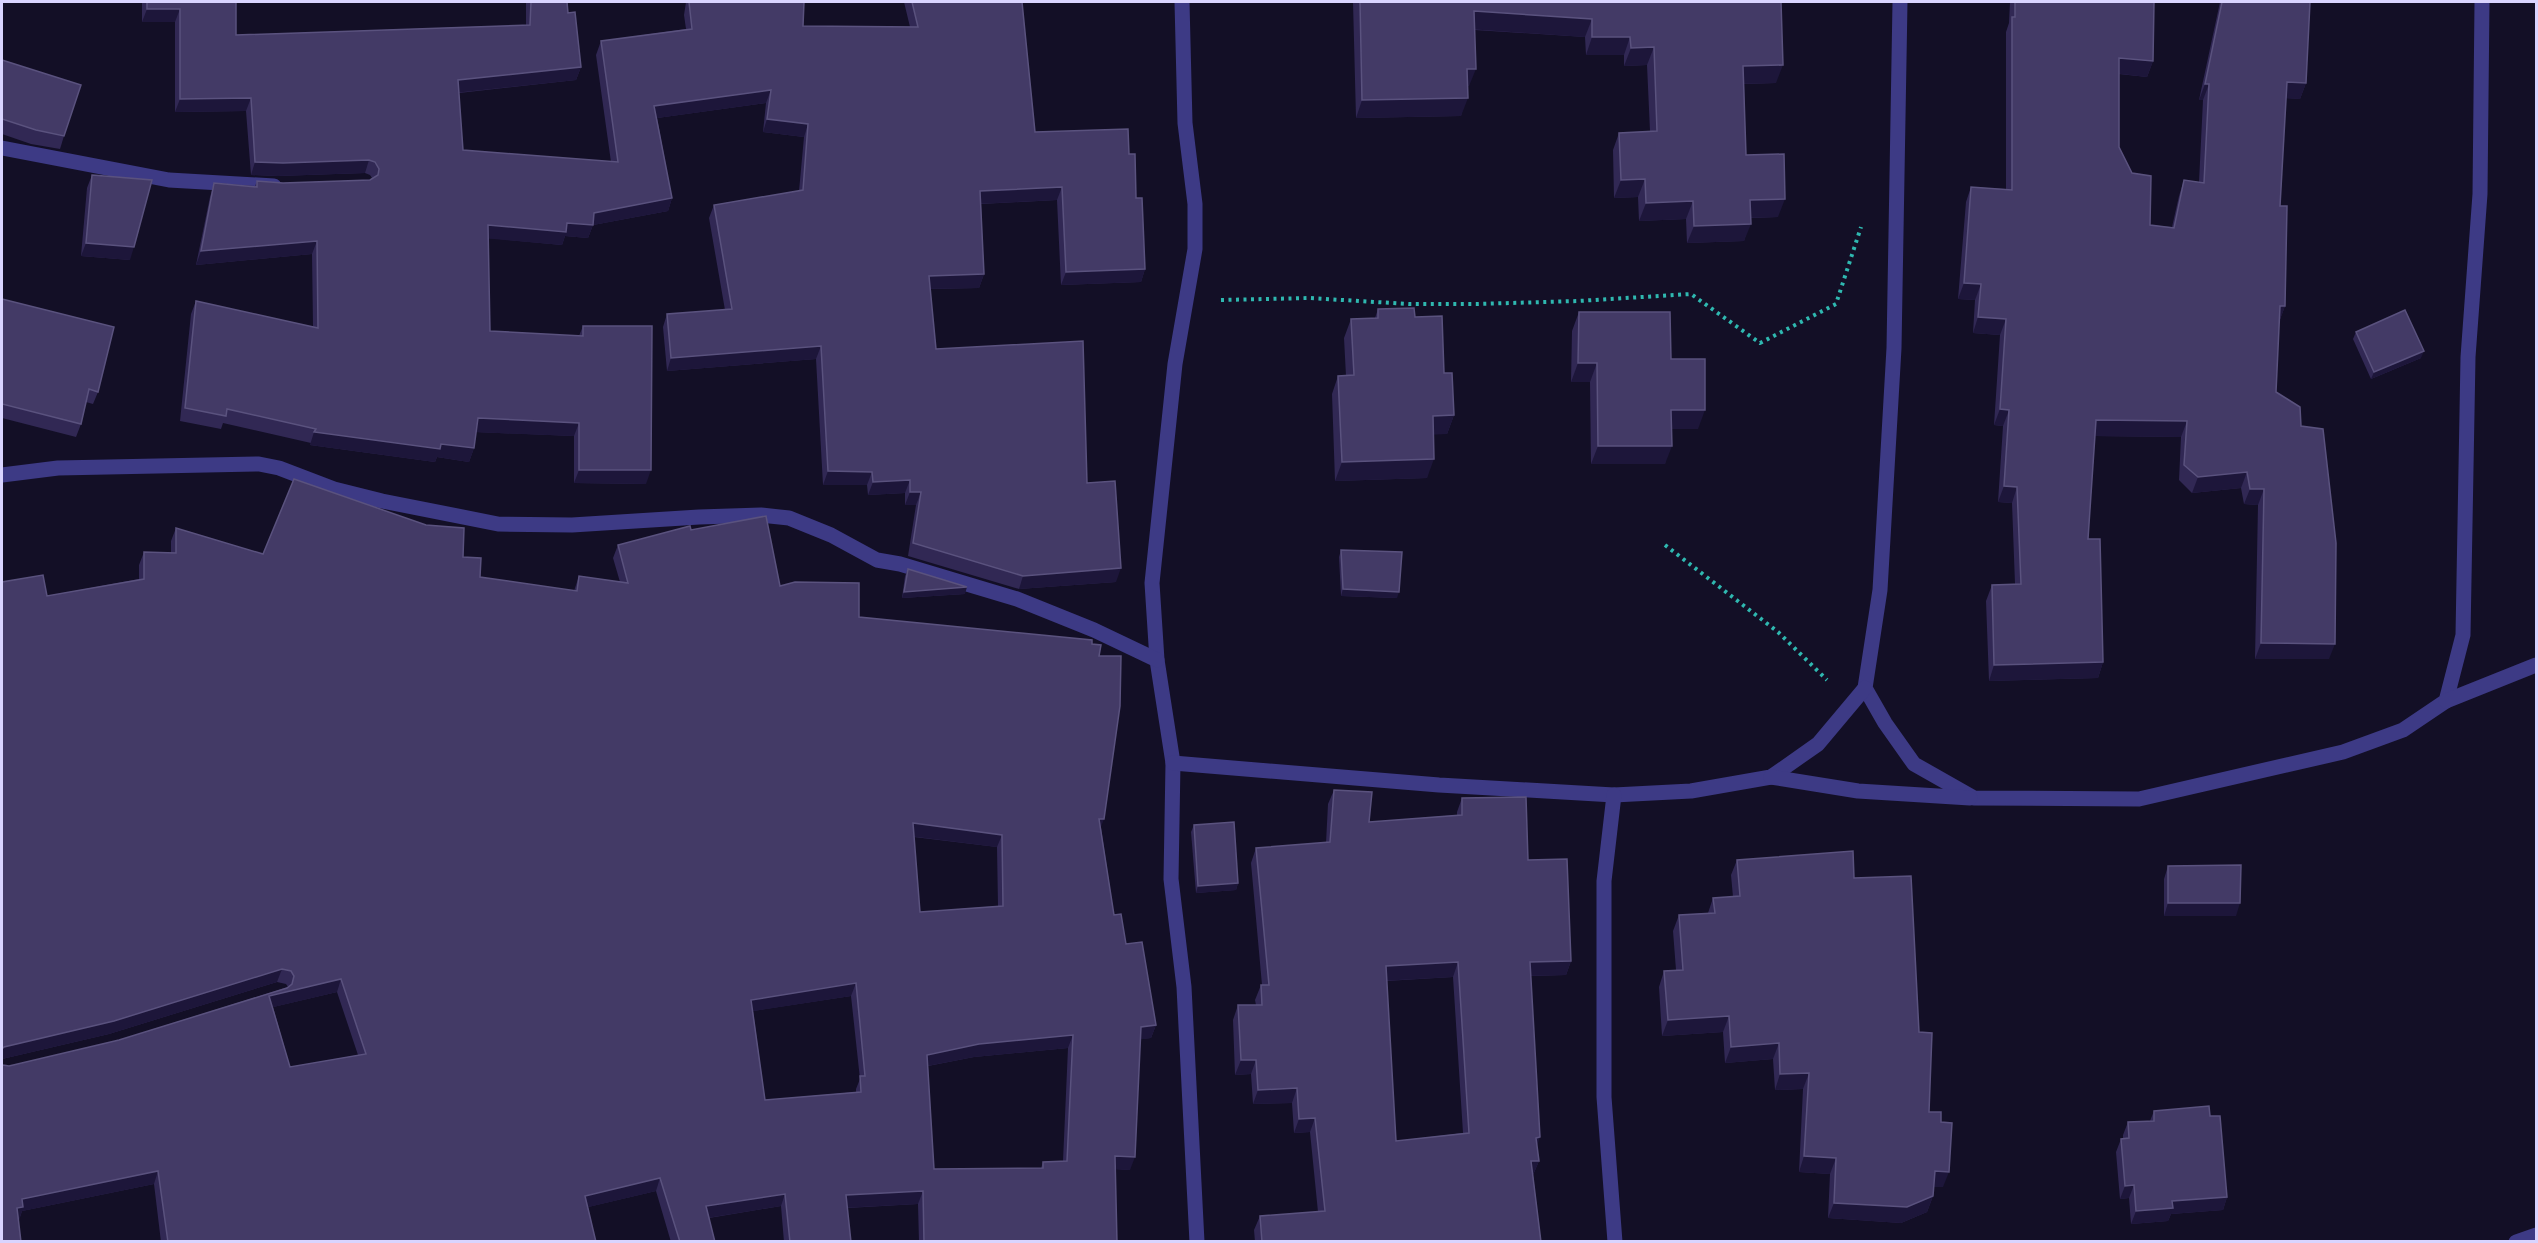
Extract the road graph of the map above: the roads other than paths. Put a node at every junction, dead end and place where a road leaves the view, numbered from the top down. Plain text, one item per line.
1 (1182, 2) edge
2 (1900, 2) edge
3 (2482, 2) edge
4 (2, 148) edge
5 (289, 186) edge
6 (2, 475) edge
7 (1157, 660) junction
8 (2536, 665) edge
9 (1865, 688) junction
10 (2446, 701) junction
11 (1173, 763) junction
12 (1771, 777) junction
13 (1614, 795) junction
14 (1974, 798) junction
15 (2536, 1234) edge
16 (1197, 1242) edge
17 (1615, 1242) edge
18 (2516, 1242) edge

1 - 7 street
2 - 9 street
3 - 10 street
4 - 5 street
6 - 7 street
7 - 11 street
8 - 10 street
9 - 12 street
9 - 14 street
10 - 14 street
11 - 13 street
11 - 16 street
12 - 13 street
12 - 14 street
13 - 17 street
15 - 18 street

